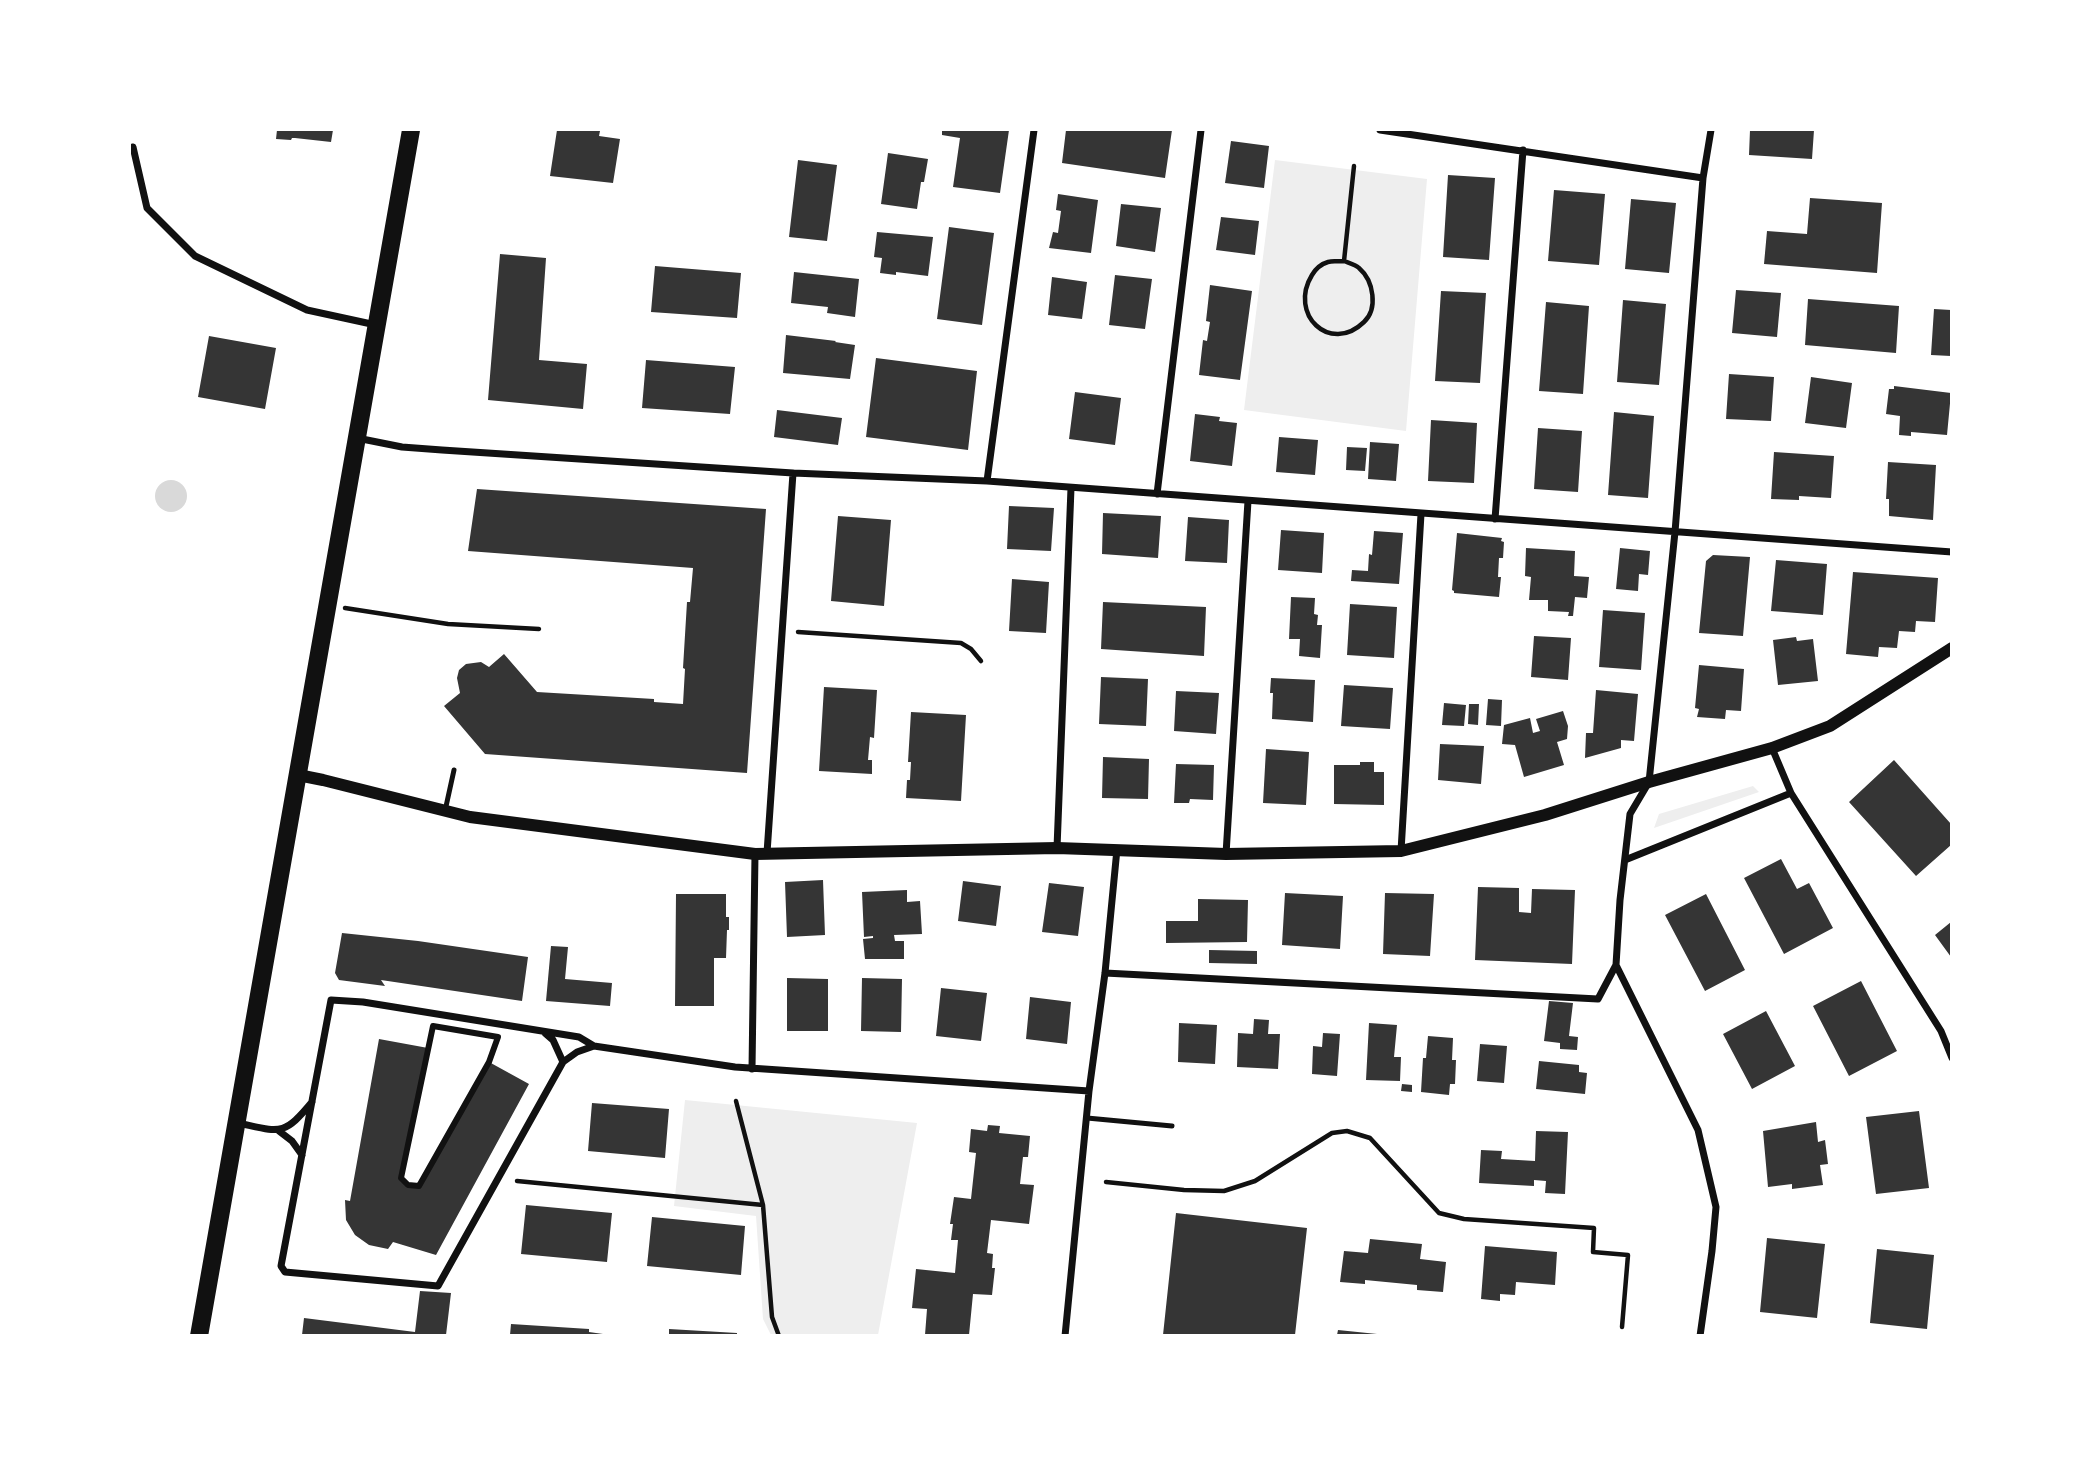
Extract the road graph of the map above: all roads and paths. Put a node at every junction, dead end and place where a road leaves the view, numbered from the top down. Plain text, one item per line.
1 (411, 130) edge
2 (1034, 130) edge
3 (1201, 130) edge
4 (1380, 130) edge
5 (1711, 130) edge
6 (133, 147) dead end
7 (1522, 150) junction
8 (1354, 166) dead end
9 (1703, 178) junction
10 (1345, 261) junction
11 (376, 325) junction
12 (357, 438) junction
13 (793, 473) junction
14 (987, 481) junction
15 (1071, 488) junction
16 (1157, 494) junction
17 (1248, 501) junction
18 (1421, 514) junction
19 (1495, 519) junction
20 (1675, 533) junction
21 (1951, 552) edge
22 (347, 608) dead end
23 (539, 629) dead end
24 (798, 632) dead end
25 (1951, 648) edge
26 (981, 661) dead end
27 (1772, 748) junction
28 (454, 770) dead end
29 (298, 775) junction
30 (1649, 782) junction
31 (1791, 793) junction
32 (444, 812) junction
33 (1057, 848) junction
34 (1117, 849) junction
35 (1401, 851) junction
36 (761, 854) junction
37 (1226, 854) junction
38 (1625, 860) junction
39 (1616, 965) junction
40 (1105, 974) junction
41 (433, 1026) joint
42 (544, 1032) junction
43 (594, 1046) junction
44 (1951, 1058) edge
45 (563, 1062) junction
46 (752, 1069) junction
47 (1089, 1091) junction
48 (736, 1101) dead end
49 (312, 1102) junction
50 (1087, 1118) junction
51 (237, 1123) junction
52 (1172, 1126) dead end
53 (279, 1130) junction
54 (303, 1156) junction
55 (517, 1181) dead end
56 (1106, 1182) dead end
57 (763, 1205) junction
58 (1622, 1327) dead end
59 (199, 1335) edge
60 (779, 1335) edge
61 (1065, 1335) edge
62 (1700, 1335) edge

1 - 11 main road
2 - 14 street
3 - 16 street
4 - 7 street
5 - 9 street
6 - 11 street
7 - 9 street
7 - 19 street
8 - 10 path
9 - 20 street
10 - 10 path
11 - 12 main road
12 - 13 street
12 - 29 main road
13 - 14 street
13 - 36 street
14 - 15 street
15 - 16 street
15 - 33 street
16 - 17 street
17 - 18 street
17 - 37 street
18 - 19 street
18 - 35 street
19 - 20 street
20 - 21 street
20 - 30 street
22 - 23 path
24 - 26 path
25 - 27 street
27 - 30 street
27 - 31 street
28 - 32 lane
29 - 32 street
29 - 51 main road
30 - 35 street
30 - 38 street
31 - 38 street
31 - 44 street
32 - 36 street
33 - 34 street
33 - 36 street
34 - 37 street
34 - 40 street
35 - 37 street
36 - 46 street
38 - 39 street
39 - 40 street
39 - 62 street
40 - 47 street
41 - 41 street
42 - 43 street
42 - 45 street
42 - 49 street
43 - 45 street
43 - 46 street
45 - 54 street
46 - 47 street
47 - 50 street
48 - 57 path
49 - 53 street
49 - 54 street
50 - 52 lane
50 - 61 street
51 - 53 street
51 - 59 main road
53 - 54 street
55 - 57 path
56 - 58 path
57 - 60 path

